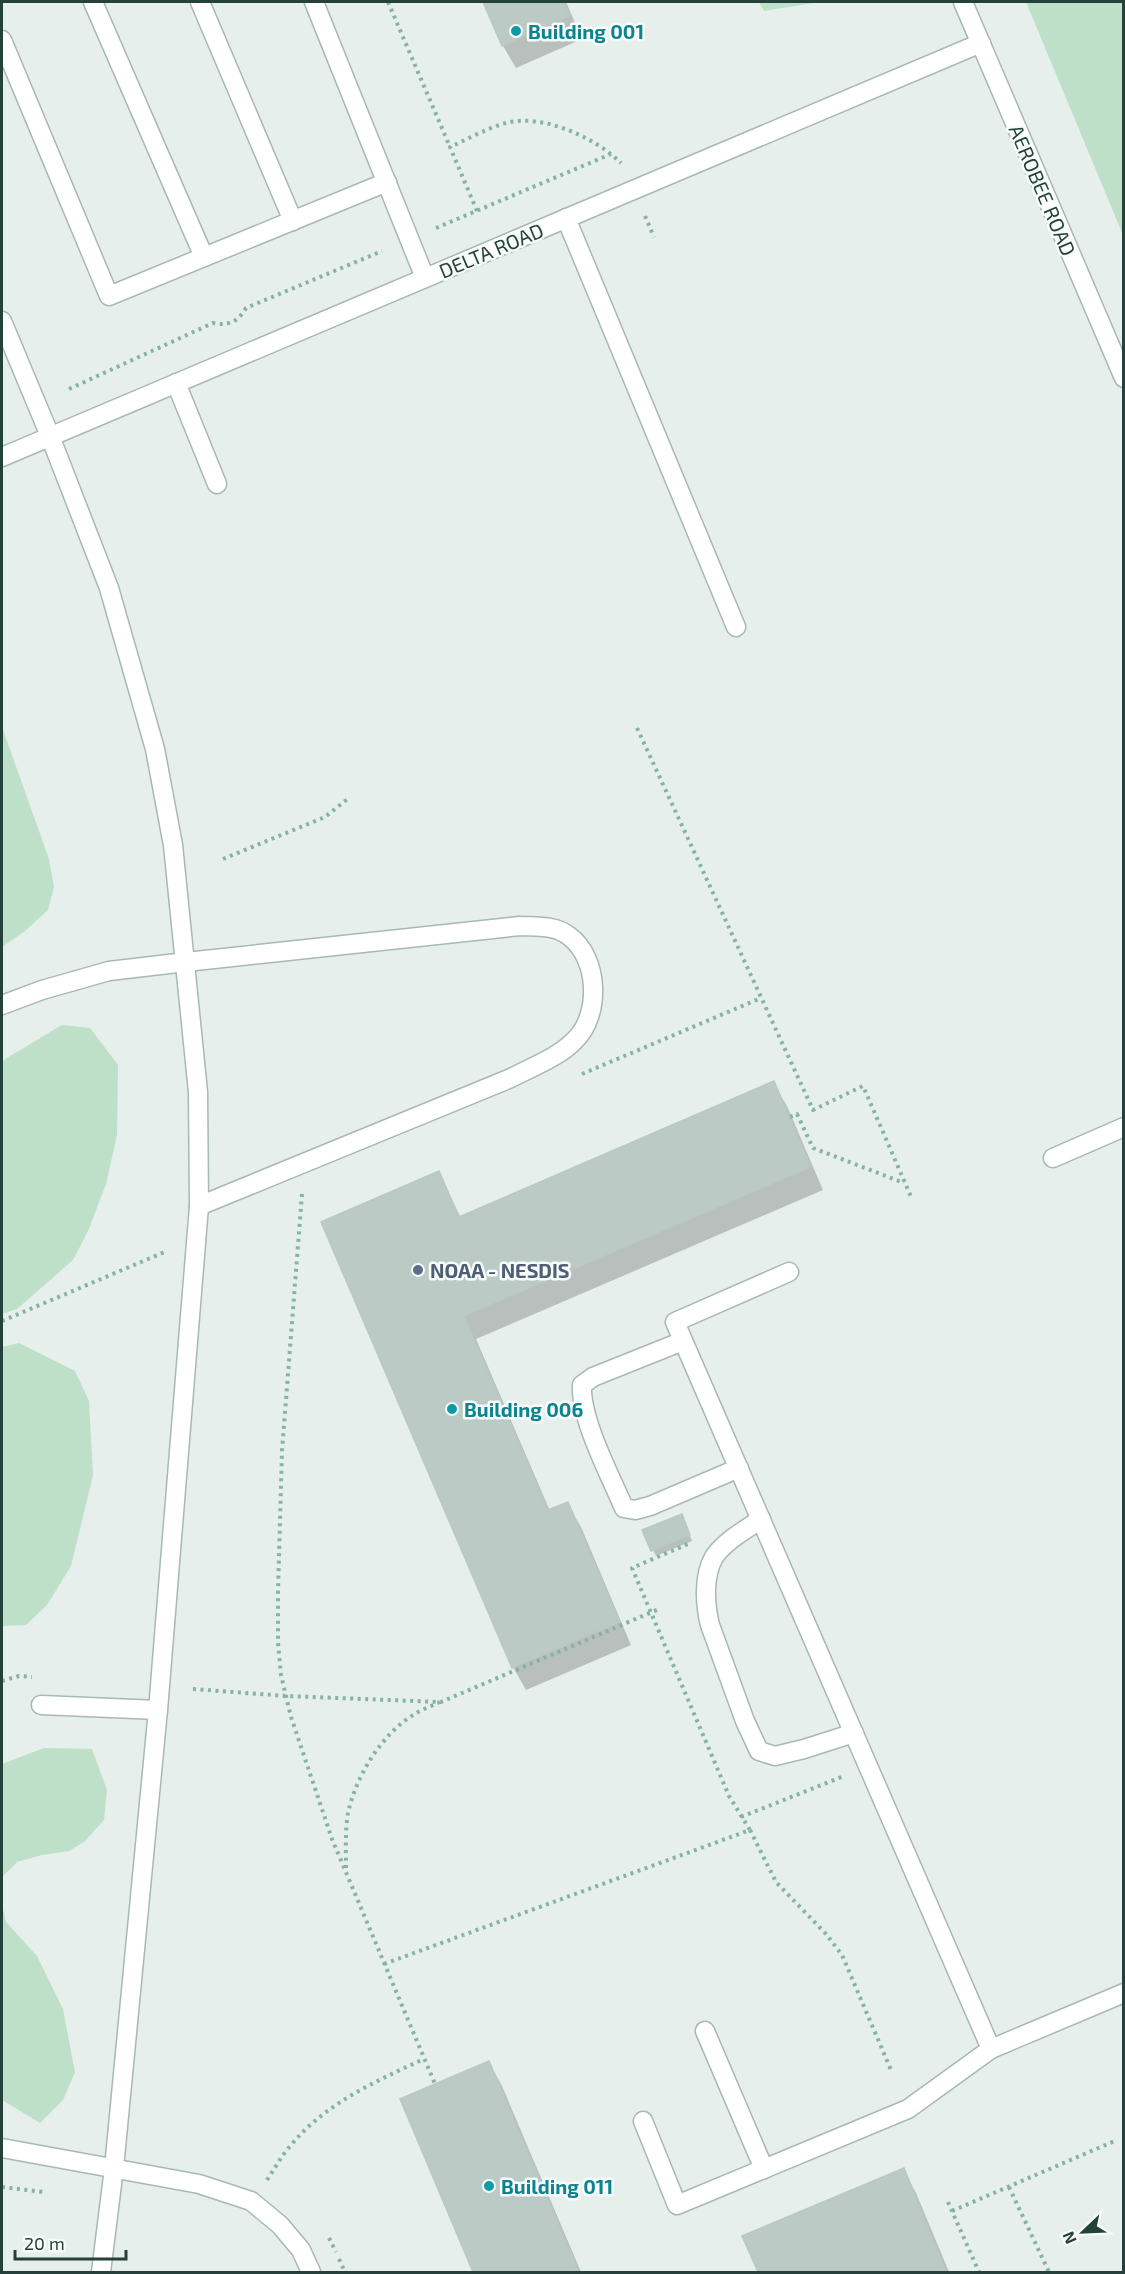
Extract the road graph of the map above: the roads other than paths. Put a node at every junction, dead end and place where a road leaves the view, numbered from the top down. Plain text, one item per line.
1 (93, 2) edge
2 (200, 2) edge
3 (314, 2) edge
4 (963, 2) edge
5 (2, 40) edge
6 (981, 43) junction
7 (387, 182) junction
8 (566, 218) junction
9 (293, 221) junction
10 (204, 257) junction
11 (425, 278) junction
12 (2, 321) edge
13 (1124, 378) edge
14 (176, 383) junction
15 (50, 436) junction
16 (2, 457) edge
17 (217, 484) dead end
18 (736, 627) dead end
19 (186, 962) junction
20 (2, 1005) edge
21 (1124, 1127) edge
22 (1053, 1158) dead end
23 (199, 1206) junction
24 (789, 1272) dead end
25 (683, 1341) junction
26 (739, 1468) junction
27 (761, 1519) junction
28 (41, 1705) dead end
29 (158, 1710) junction
30 (854, 1733) junction
31 (1124, 1993) edge
32 (705, 2031) dead end
33 (991, 2049) junction
34 (643, 2121) dead end
35 (2, 2148) edge
36 (114, 2168) junction
37 (764, 2169) junction
38 (101, 2272) edge
39 (311, 2272) edge

1 - 10 street
2 - 9 street
3 - 7 street
4 - 6 street, AEROBEE ROAD
5 - 10 street
6 - 8 street, DELTA ROAD
6 - 13 street, AEROBEE ROAD
7 - 9 street
7 - 11 street
8 - 11 street, DELTA ROAD
8 - 18 street
9 - 10 street
11 - 14 street, DELTA ROAD
12 - 15 street
14 - 15 street, DELTA ROAD
14 - 17 street
15 - 16 street, DELTA ROAD
15 - 19 street
19 - 20 street
19 - 23 street
19 - 23 street
21 - 22 street
23 - 29 street
24 - 25 street
25 - 26 street
25 - 26 street
26 - 27 street
27 - 30 street
27 - 30 street
28 - 29 street
29 - 36 street
30 - 33 street
31 - 33 street
32 - 37 street
33 - 37 street
34 - 37 street
35 - 36 street
36 - 38 street
36 - 39 street

